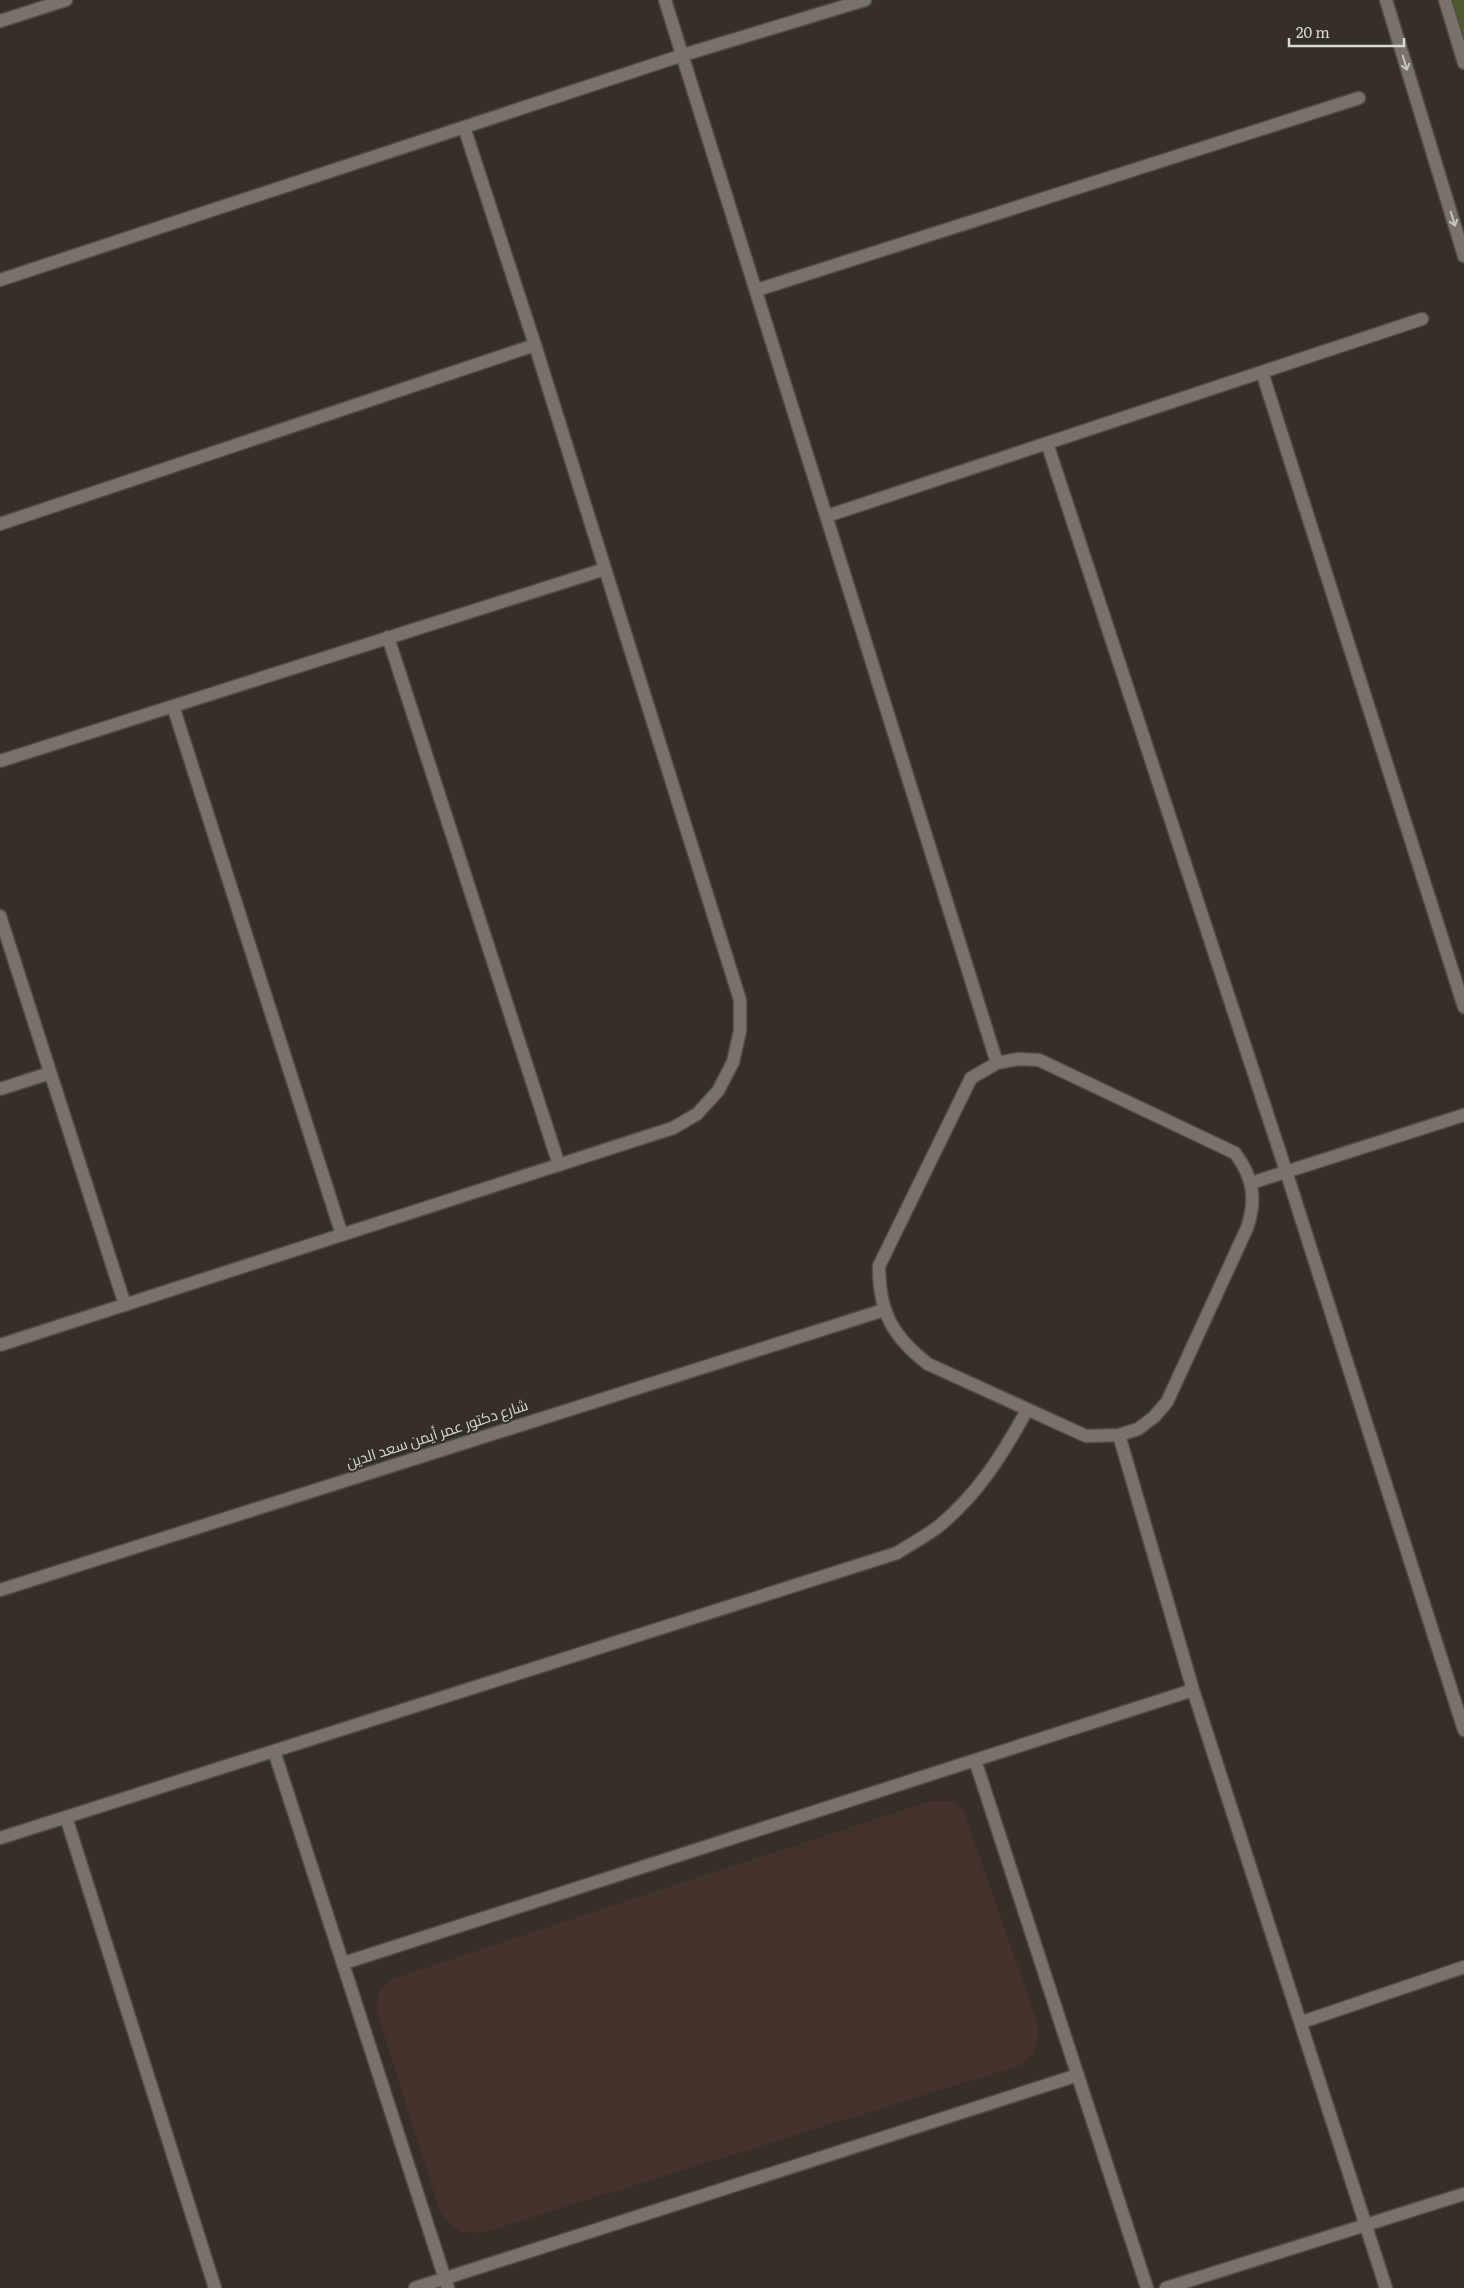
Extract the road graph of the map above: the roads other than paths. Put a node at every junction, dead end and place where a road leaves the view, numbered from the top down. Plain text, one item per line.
1 (66, 0) edge
2 (665, 0) edge
3 (865, 0) edge
4 (1386, 0) edge
5 (1445, 0) edge
6 (0, 21) edge
7 (684, 56) junction
8 (1464, 63) edge
9 (1360, 98) dead end
10 (464, 127) junction
11 (1464, 256) edge
12 (0, 280) edge
13 (757, 290) junction
14 (1422, 319) dead end
15 (535, 345) junction
16 (1262, 372) junction
17 (1048, 443) junction
18 (827, 516) junction
19 (0, 524) edge
20 (605, 569) junction
21 (388, 638) junction
22 (174, 706) junction
23 (0, 761) edge
24 (0, 916) edge
25 (1464, 1007) edge
26 (997, 1063) junction
27 (50, 1073) junction
28 (0, 1089) edge
29 (1464, 1115) edge
30 (559, 1165) junction
31 (1286, 1171) junction
32 (1252, 1183) junction
33 (342, 1235) junction
34 (125, 1305) junction
35 (884, 1310) junction
36 (0, 1345) edge
37 (1026, 1410) junction
38 (1119, 1435) junction
39 (0, 1590) edge
40 (1193, 1690) junction
41 (1464, 1730) edge
42 (274, 1751) junction
43 (975, 1760) junction
44 (66, 1817) junction
45 (0, 1838) edge
46 (344, 1963) junction
47 (1464, 1967) edge
48 (1302, 2022) junction
49 (1078, 2075) junction
50 (1464, 2194) edge
51 (1366, 2225) junction
52 (446, 2283) edge
53 (215, 2288) edge
54 (416, 2288) edge
55 (1147, 2288) edge
56 (1166, 2288) edge
57 (1386, 2288) edge

1 - 6 street
2 - 7 street
3 - 7 street
4 -> 11 street
5 - 8 street
7 - 10 street
7 - 13 street
9 - 13 street
10 - 12 street
10 - 15 street
13 - 18 street
14 - 16 street
15 - 19 street
15 - 20 street
16 - 17 street
16 - 25 street
17 - 18 street
17 - 31 street
18 - 26 street
20 - 21 street
20 - 30 street
21 - 22 street
21 - 30 street
22 - 23 street
22 - 33 street
24 - 27 street
26 - 32 street
26 - 35 street
27 - 28 street
27 - 34 street
29 - 31 street
30 - 33 street
31 - 32 street
31 - 41 street
32 - 38 street
33 - 34 street
34 - 36 street
35 - 37 street
35 - 39 street, شارع دكتور عمر أيمن سعد الدين
37 - 38 street
37 - 42 street
38 - 40 street
40 - 43 street
40 - 48 street
42 - 44 street
42 - 46 street
43 - 46 street
43 - 49 street
44 - 45 street
44 - 53 street
46 - 52 street
47 - 48 street
48 - 51 street
49 - 52 street
49 - 55 street
50 - 51 street
51 - 56 street
51 - 57 street
52 - 54 street

